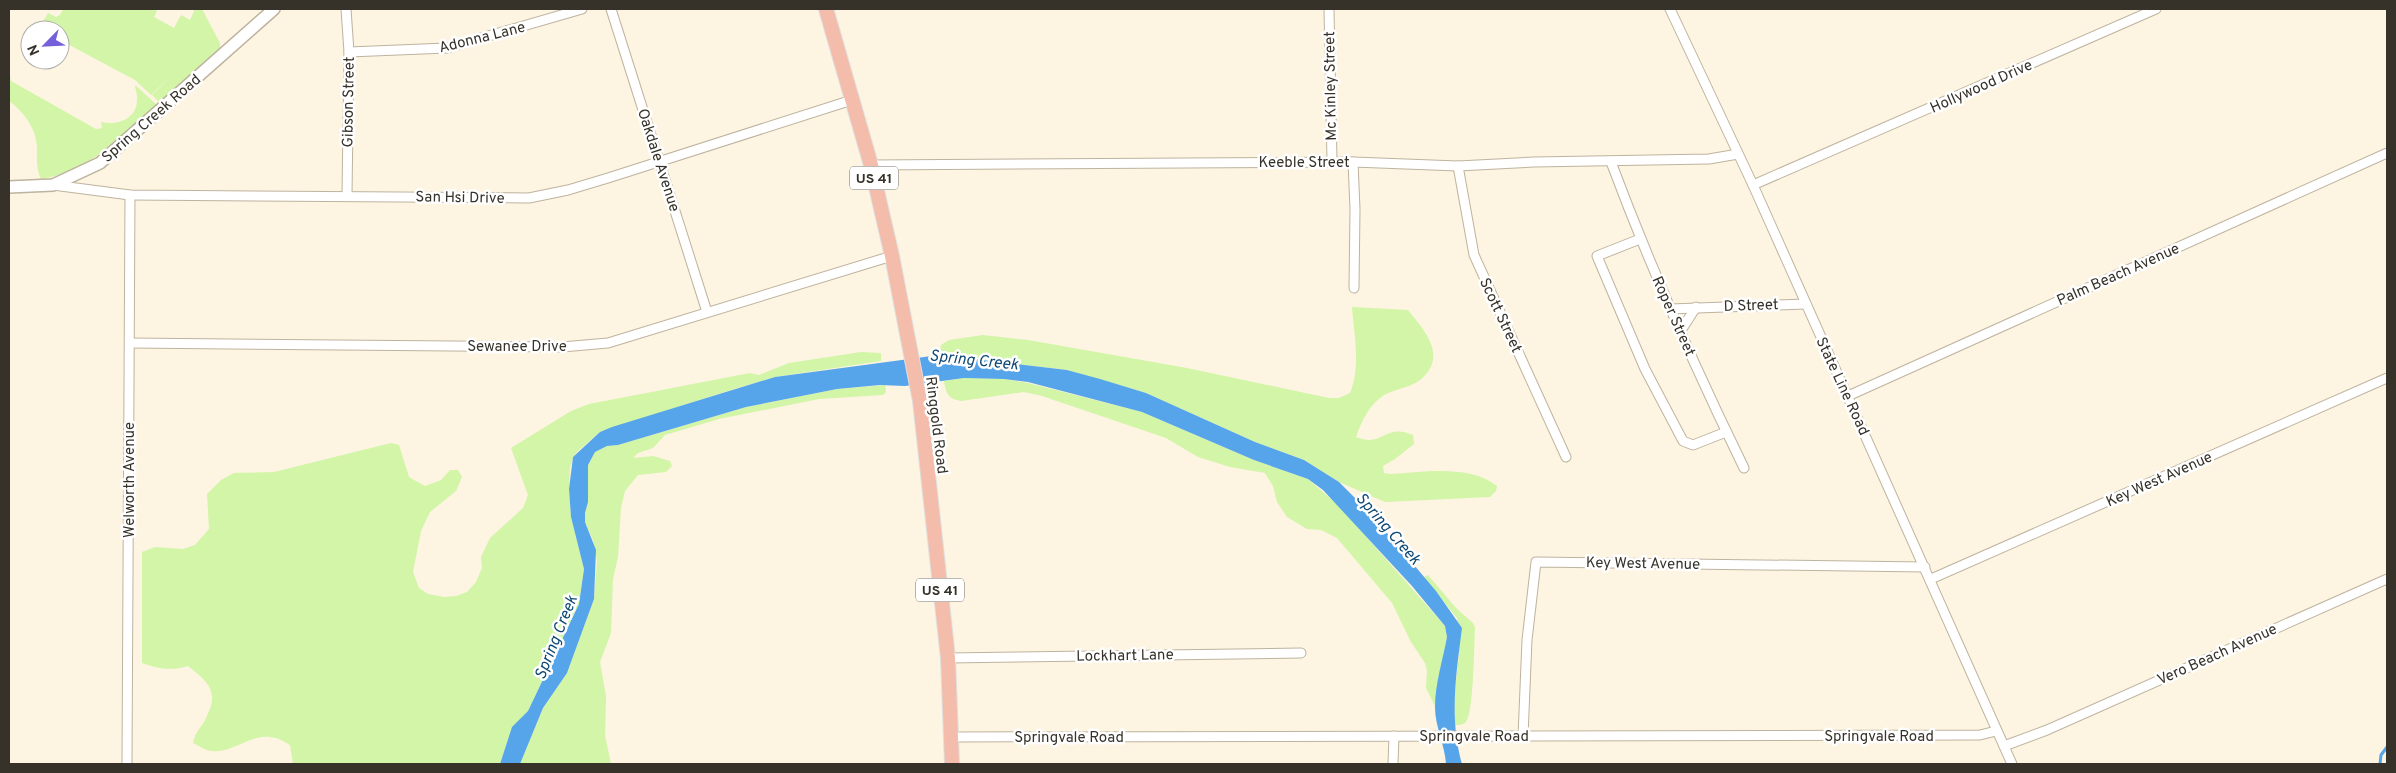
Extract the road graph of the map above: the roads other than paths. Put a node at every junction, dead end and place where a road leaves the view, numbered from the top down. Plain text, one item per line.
1 (274, 9) edge
2 (346, 9) edge
3 (582, 9) edge
4 (611, 9) edge
5 (826, 9) edge
6 (1329, 9) edge
7 (1670, 9) edge
8 (2156, 9) edge
9 (349, 52) junction
10 (852, 100) junction
11 (2387, 152) edge
12 (1738, 154) junction
13 (658, 162) junction
14 (1332, 162) junction
15 (1353, 162) junction
16 (1610, 162) junction
17 (871, 165) junction
18 (1458, 166) junction
19 (53, 185) junction
20 (1754, 185) junction
21 (9, 187) edge
22 (130, 195) junction
23 (346, 195) junction
24 (1640, 239) junction
25 (892, 256) junction
26 (1354, 288) dead end
27 (1805, 304) junction
28 (1696, 307) junction
29 (1670, 309) junction
30 (707, 312) junction
31 (1680, 332) junction
32 (130, 343) junction
33 (2387, 378) edge
34 (1848, 396) junction
35 (1726, 432) junction
36 (1566, 457) dead end
37 (1744, 468) dead end
38 (1925, 566) junction
39 (1931, 579) junction
40 (2387, 579) edge
41 (1301, 653) dead end
42 (948, 658) junction
43 (1996, 731) junction
44 (1394, 736) junction
45 (1523, 736) junction
46 (952, 738) junction
47 (2004, 746) junction
48 (127, 764) edge
49 (952, 764) edge
50 (1392, 764) edge
51 (2012, 764) edge

1 - 19 street, Spring Creek Road
2 - 9 street, Gibson Street
3 - 9 street, Adonna Lane
4 - 13 street, Oakdale Avenue
5 - 10 main road, Ringgold Road / US 41
6 - 14 street, Mc Kinley Street
7 - 12 street, State Line Road
8 - 20 street, Hollywood Drive
9 - 23 street, Gibson Street
10 - 13 street, San Hsi Drive
10 - 17 main road, Ringgold Road / US 41
11 - 34 street, Palm Beach Avenue
12 - 16 street, Keeble Street
12 - 20 street, State Line Road
13 - 23 street, San Hsi Drive
13 - 30 street, Oakdale Avenue
14 - 15 street, Keeble Street
14 - 17 street, Keeble Street
15 - 18 street, Keeble Street
15 - 26 street
16 - 18 street, Keeble Street
16 - 24 street, Roper Street
17 - 25 main road, Ringgold Road / US 41
18 - 36 street, Scott Street
19 - 21 street, Spring Creek Road
19 - 22 street, San Hsi Drive
20 - 27 street, State Line Road
22 - 23 street, San Hsi Drive
22 - 32 street, Welworth Avenue
24 - 29 street, Roper Street
24 - 35 street
25 - 30 street, Sewanee Drive
25 - 42 main road, Ringgold Road / US 41
27 - 28 street, D Street
27 - 34 street, State Line Road
28 - 29 street, D Street
28 - 31 street
29 - 31 street, Roper Street
30 - 32 street, Sewanee Drive
31 - 35 street, Roper Street
32 - 48 street, Welworth Avenue
33 - 39 street, Key West Avenue
34 - 38 street, State Line Road
35 - 37 street, Roper Street
38 - 39 street, State Line Road
38 - 45 street, Key West Avenue
39 - 43 street, State Line Road
40 - 47 street, Vero Beach Avenue
41 - 42 street, Lockhart Lane
42 - 46 main road, Ringgold Road / US 41
43 - 45 street, Springvale Road
43 - 47 street, State Line Road
44 - 45 street, Springvale Road
44 - 46 street, Springvale Road
44 - 50 street
46 - 49 main road, Ringgold Road / US 41
47 - 51 street, State Line Road

